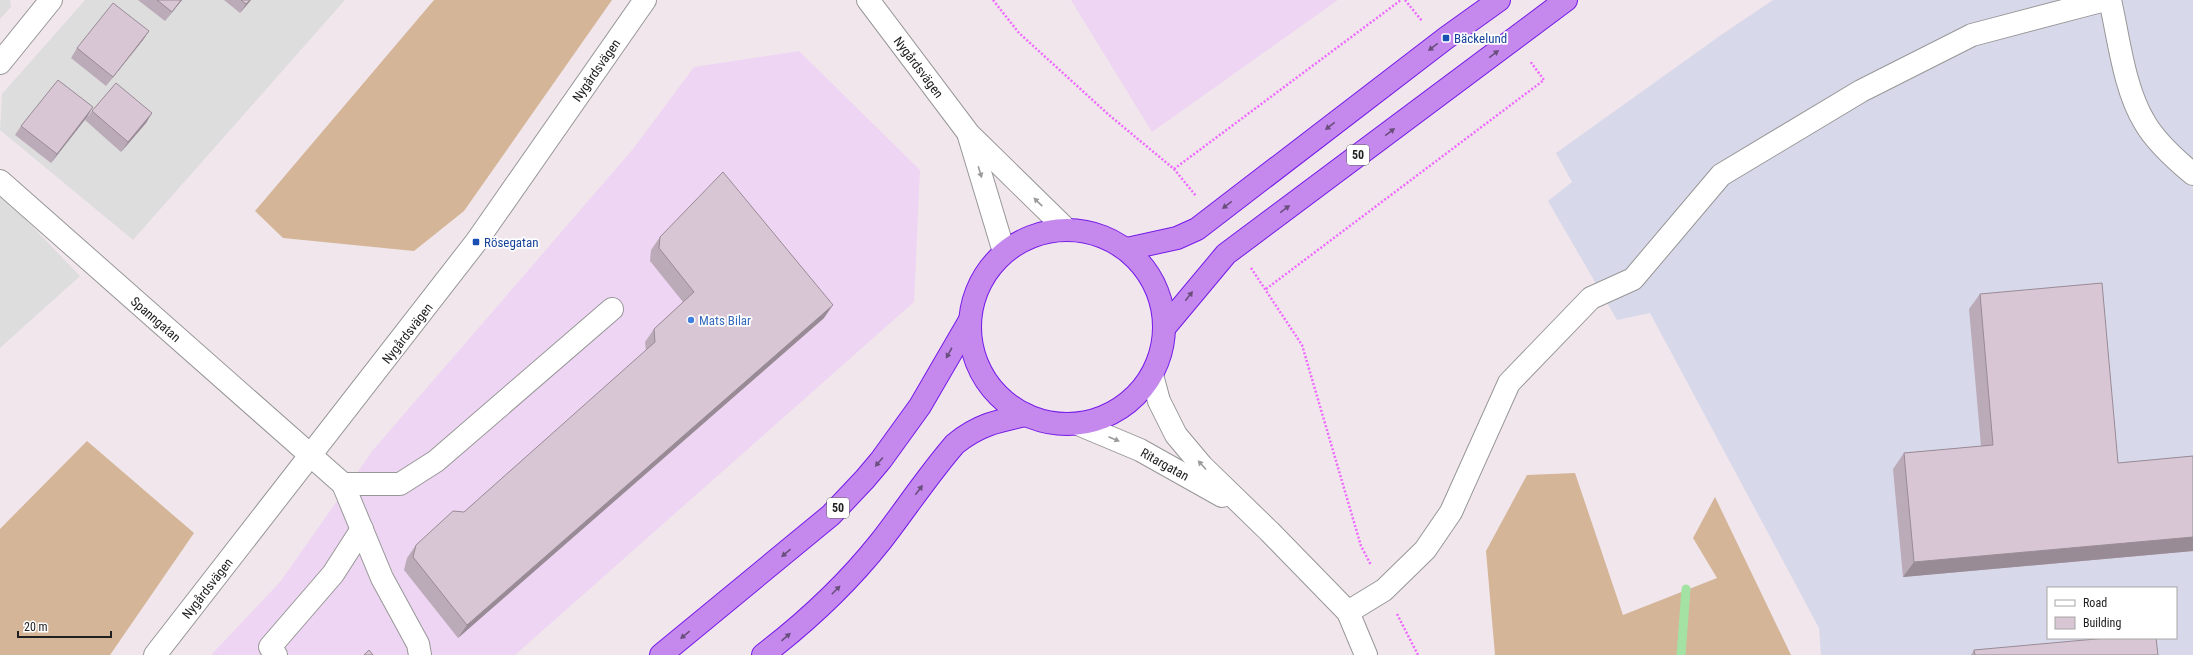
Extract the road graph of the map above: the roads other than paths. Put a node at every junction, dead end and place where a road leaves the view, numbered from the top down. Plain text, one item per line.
1 (51, 0) edge
2 (645, 0) edge
3 (868, 0) edge
4 (1499, 0) edge
5 (1566, 0) edge
6 (2105, 0) edge
7 (2110, 0) edge
8 (0, 62) edge
9 (969, 134) junction
10 (2193, 174) edge
11 (0, 181) edge
12 (1066, 229) junction
13 (1128, 249) junction
14 (1004, 252) junction
15 (612, 309) dead end
16 (970, 320) junction
17 (1165, 327) junction
18 (1152, 375) junction
19 (1026, 415) junction
20 (1078, 424) junction
21 (311, 456) junction
22 (343, 484) junction
23 (1248, 512) junction
24 (362, 529) junction
25 (1348, 612) junction
26 (155, 655) edge
27 (276, 655) edge
28 (420, 655) edge
29 (661, 655) edge
30 (763, 655) edge
31 (1366, 655) edge

1 - 8 street
2 - 21 street, Nygårdsvägen
3 - 9 street, Nygårdsvägen
4 -> 13 highway
17 -> 5 highway, 50
6 - 25 street
7 - 10 street
12 -> 9 street, Nygårdsvägen
9 -> 14 street, Nygårdsvägen
11 - 21 street, Spanngatan
12 - 13 highway
12 - 14 highway
13 - 17 highway
14 - 16 highway
15 - 22 street
16 - 19 highway
16 -> 29 highway, 50
17 - 18 highway
18 - 20 highway
23 -> 18 street, Ritargatan
19 - 20 highway
30 -> 19 highway
20 -> 23 street, Ritargatan
21 - 22 street, Spanngatan
21 - 26 street, Nygårdsvägen
22 - 24 street
23 - 25 street, Ritargatan
24 - 27 street
24 - 28 street
25 - 31 street, Ritargatan

